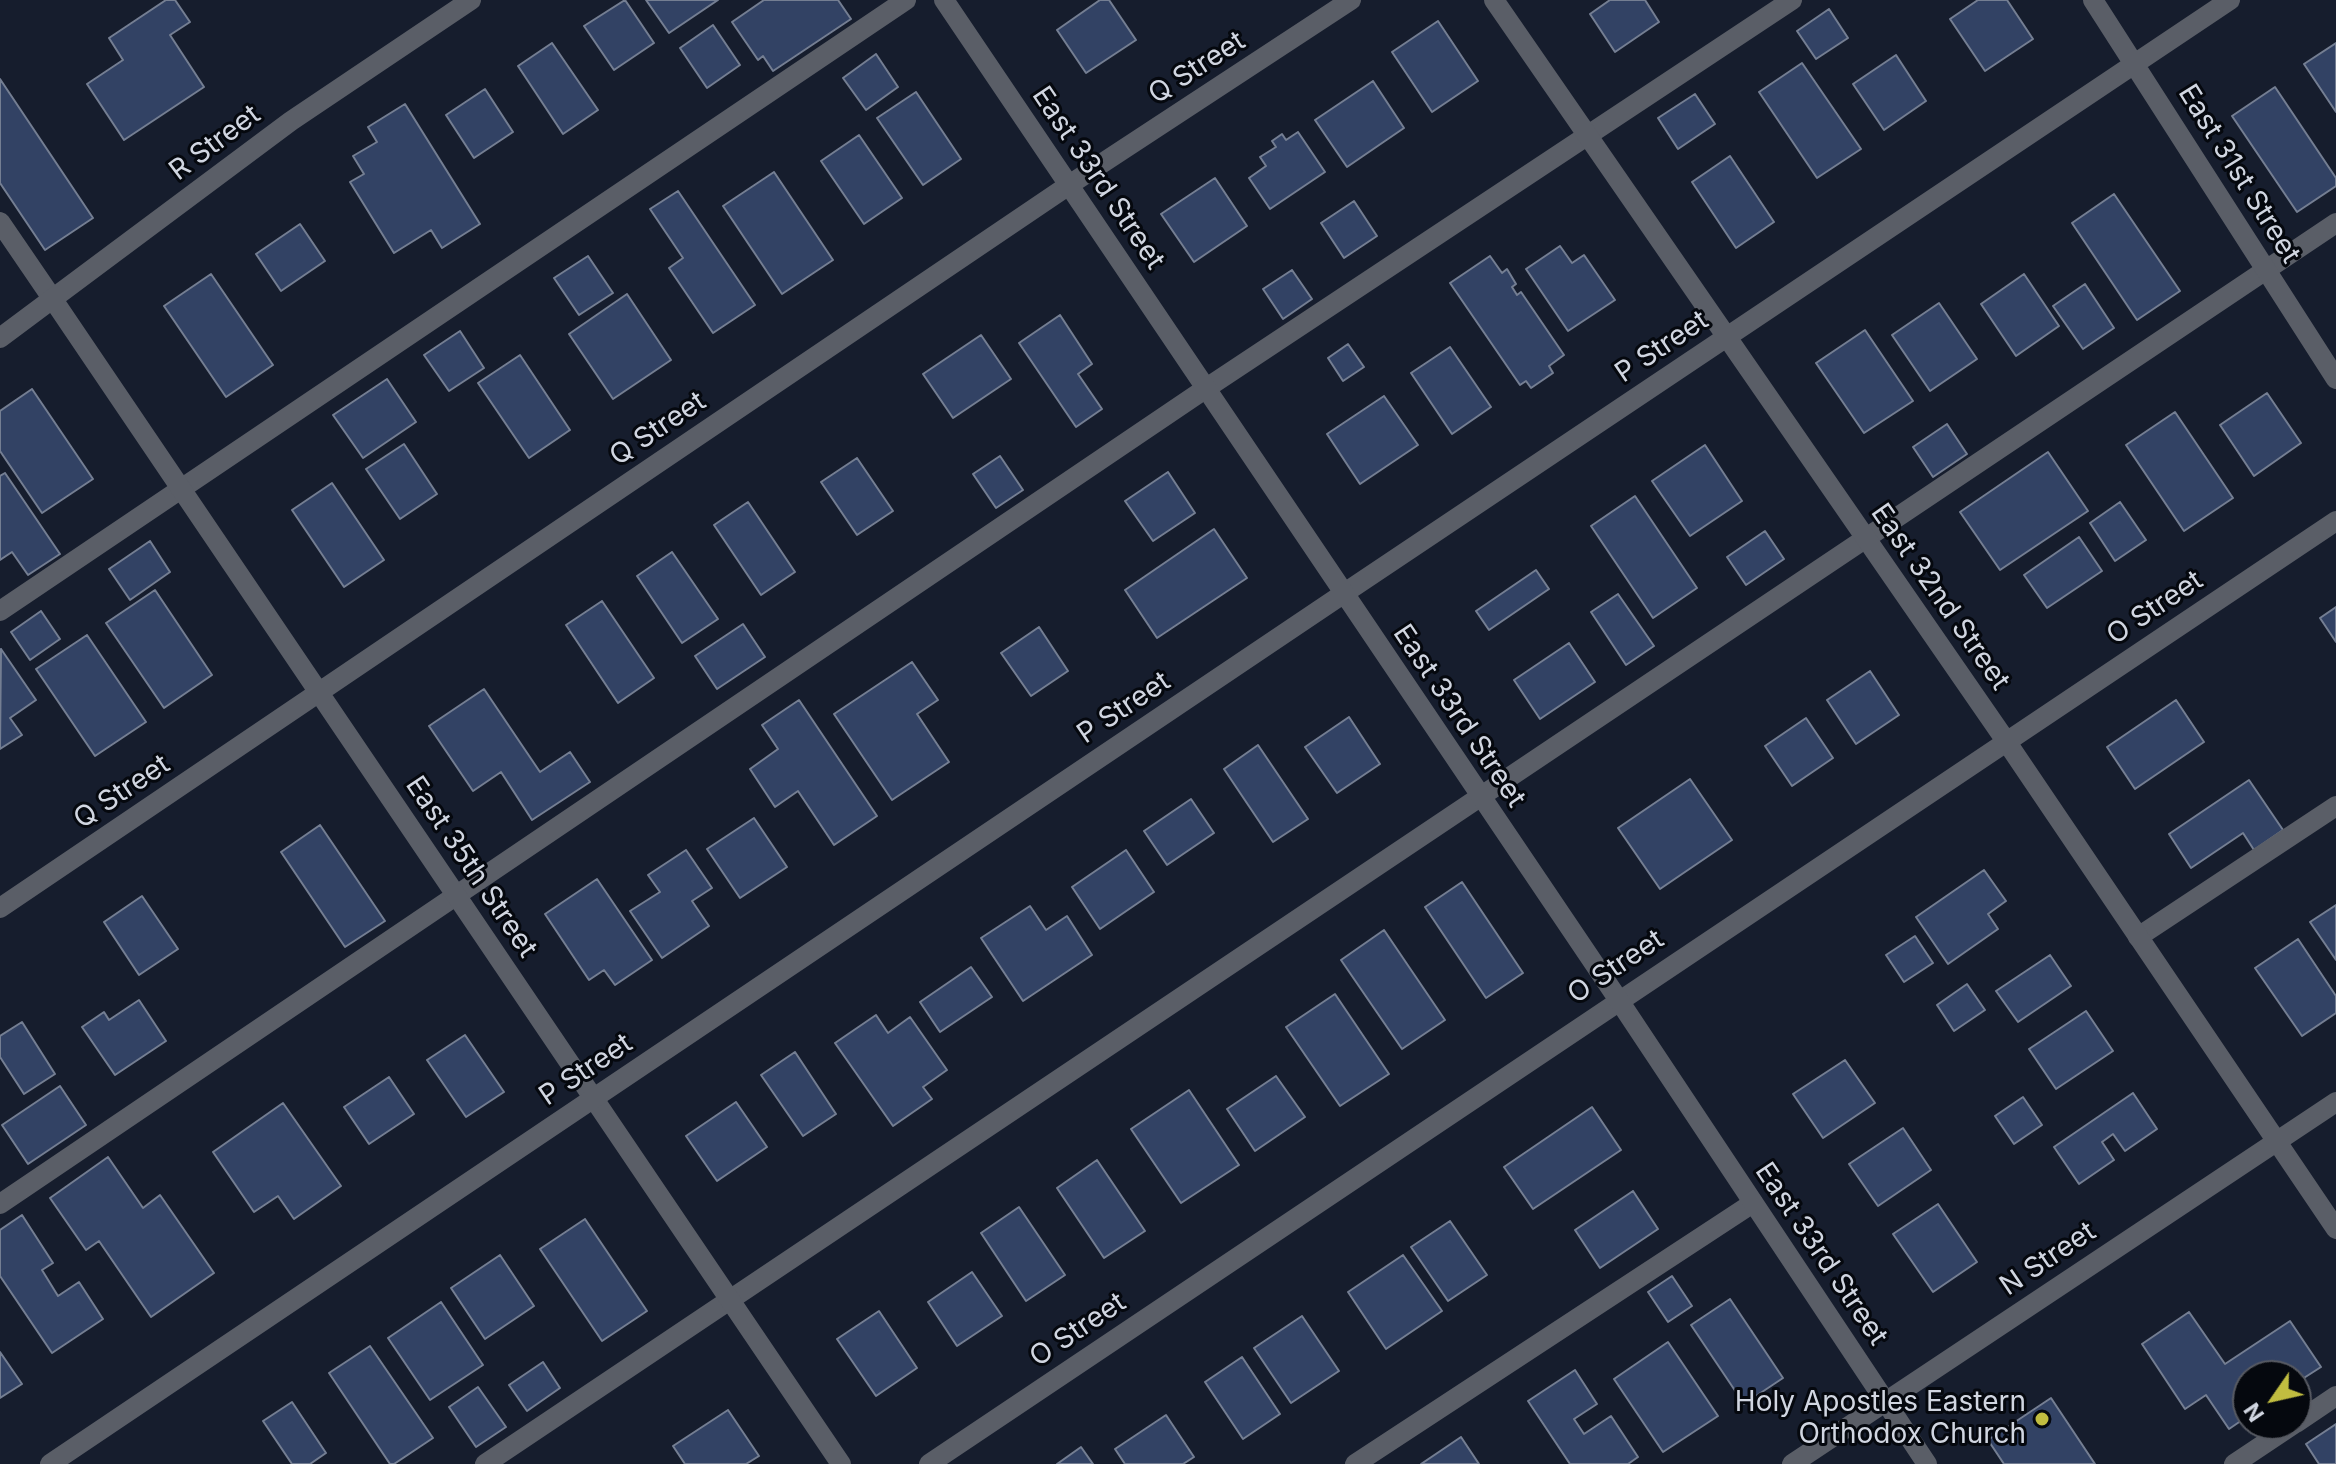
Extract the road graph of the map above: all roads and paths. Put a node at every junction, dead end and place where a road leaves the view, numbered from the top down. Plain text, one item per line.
1 (471, 0) edge
2 (906, 0) edge
3 (944, 0) edge
4 (1351, 0) edge
5 (1494, 0) edge
6 (1792, 0) edge
7 (2093, 0) edge
8 (2230, 0) edge
9 (2135, 63) junction
10 (1587, 136) junction
11 (1069, 185) junction
12 (0, 222) edge
13 (2336, 223) edge
14 (2266, 270) junction
15 (54, 301) junction
16 (1726, 337) junction
17 (0, 338) edge
18 (2336, 379) edge
19 (1205, 389) junction
20 (181, 489) junction
21 (2336, 521) edge
22 (1863, 537) junction
23 (1343, 594) junction
24 (0, 611) edge
25 (319, 692) junction
26 (2006, 741) junction
27 (1478, 795) junction
28 (2336, 806) edge
29 (456, 895) junction
30 (0, 908) edge
31 (2138, 937) junction
32 (1618, 999) junction
33 (594, 1098) junction
34 (2336, 1102) edge
35 (2278, 1140) junction
36 (1753, 1203) junction
37 (0, 1204) edge
38 (2336, 1229) edge
39 (729, 1300) junction
40 (2336, 1396) edge
41 (1885, 1401) junction
42 (2312, 1412) edge
43 (2270, 1440) edge
44 (50, 1464) edge
45 (485, 1464) edge
46 (841, 1464) edge
47 (929, 1464) edge
48 (1355, 1464) edge
49 (1792, 1464) edge
50 (1927, 1464) edge
51 (2234, 1464) edge

1 - 15 street, R Street
2 - 20 street
3 - 11 street, East 33rd Street
4 - 11 street, Q Street
5 - 10 street, East 32nd Street
6 - 10 street
7 - 9 street, East 31st Street
8 - 9 street, P Street
9 - 14 street, East 31st Street
9 - 16 street, P Street
10 - 16 street, East 32nd Street
10 - 19 street
11 - 19 street, East 33rd Street
11 - 25 street, Q Street
12 - 15 street, East 35th Street
13 - 14 street
14 - 18 street, East 31st Street
14 - 22 street
15 - 17 street, R Street
15 - 20 street, East 35th Street
16 - 22 street, East 32nd Street
16 - 23 street, P Street
19 - 23 street, East 33rd Street
19 - 29 street
20 - 24 street
20 - 25 street, East 35th Street
21 - 26 street, O Street
22 - 26 street, East 32nd Street
22 - 27 street
23 - 27 street, East 33rd Street
23 - 33 street, P Street
25 - 29 street, East 35th Street
25 - 30 street, Q Street
26 - 31 street, East 32nd Street
26 - 32 street, O Street
27 - 32 street, East 33rd Street
27 - 39 street
28 - 31 street
29 - 33 street, East 35th Street
29 - 37 street
31 - 35 street, East 32nd Street
32 - 36 street, East 33rd Street
32 - 47 street, O Street
33 - 39 street, East 35th Street
33 - 44 street, P Street
34 - 35 street, N Street
35 - 38 street, East 32nd Street
35 - 41 street, N Street
36 - 41 street, East 33rd Street
36 - 48 street
39 - 45 street
39 - 46 street, East 35th Street
40 - 42 street
41 - 49 street, N Street
41 - 50 street, East 33rd Street
43 - 51 street

